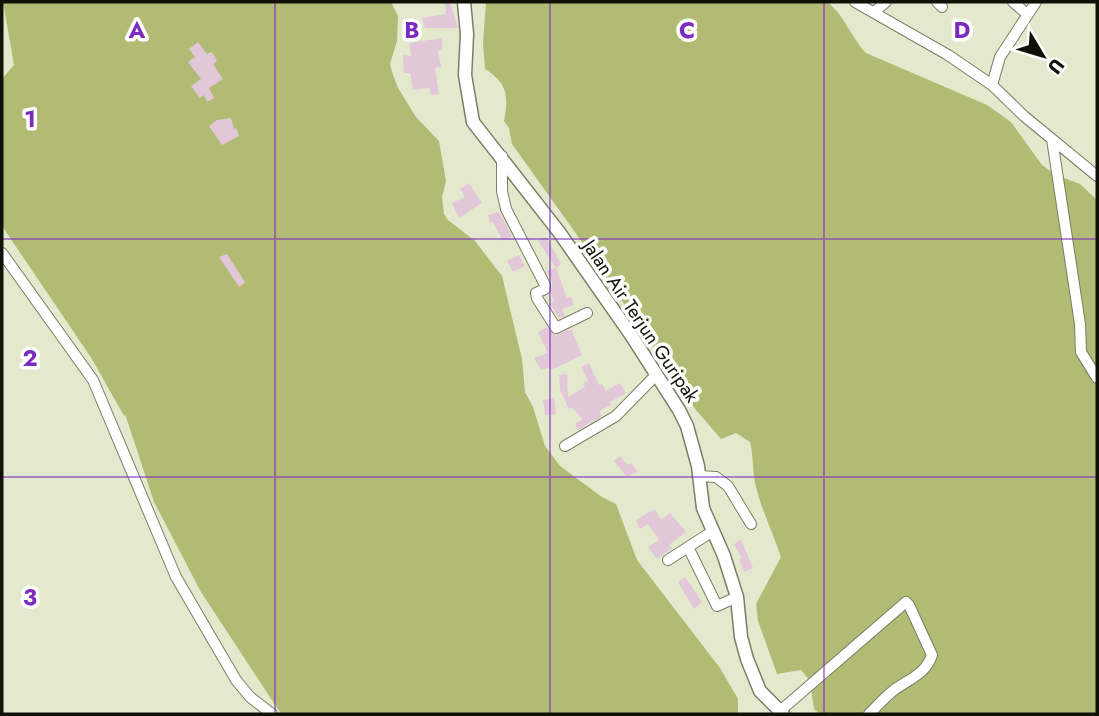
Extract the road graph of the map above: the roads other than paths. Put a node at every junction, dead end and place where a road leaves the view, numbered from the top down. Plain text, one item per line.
1 (464, 2) edge
2 (855, 2) edge
3 (886, 2) edge
4 (1013, 2) edge
5 (1036, 2) edge
6 (874, 12) junction
7 (1027, 14) junction
8 (992, 85) junction
9 (1052, 139) junction
10 (502, 156) junction
11 (1097, 176) edge
12 (2, 253) edge
13 (587, 313) dead end
14 (657, 374) junction
15 (1097, 378) edge
16 (565, 446) dead end
17 (700, 476) junction
18 (751, 523) dead end
19 (713, 531) junction
20 (688, 547) junction
21 (668, 560) dead end
22 (737, 597) junction
23 (782, 713) edge
24 (272, 714) edge
25 (869, 714) edge

1 - 10 street, Jalan Air Terjun Guripak
2 - 6 street
3 - 6 street
4 - 7 street
5 - 7 street
6 - 8 street
7 - 8 street
8 - 9 street
9 - 11 street
9 - 15 street
10 - 13 street
10 - 14 street, Jalan Air Terjun Guripak
12 - 24 street
14 - 16 street
14 - 17 street, Jalan Air Terjun Guripak
17 - 18 street
17 - 19 street, Jalan Air Terjun Guripak
19 - 20 street
19 - 22 street, Jalan Air Terjun Guripak
20 - 21 street
20 - 22 street
22 - 23 street, Jalan Air Terjun Guripak
23 - 25 street

